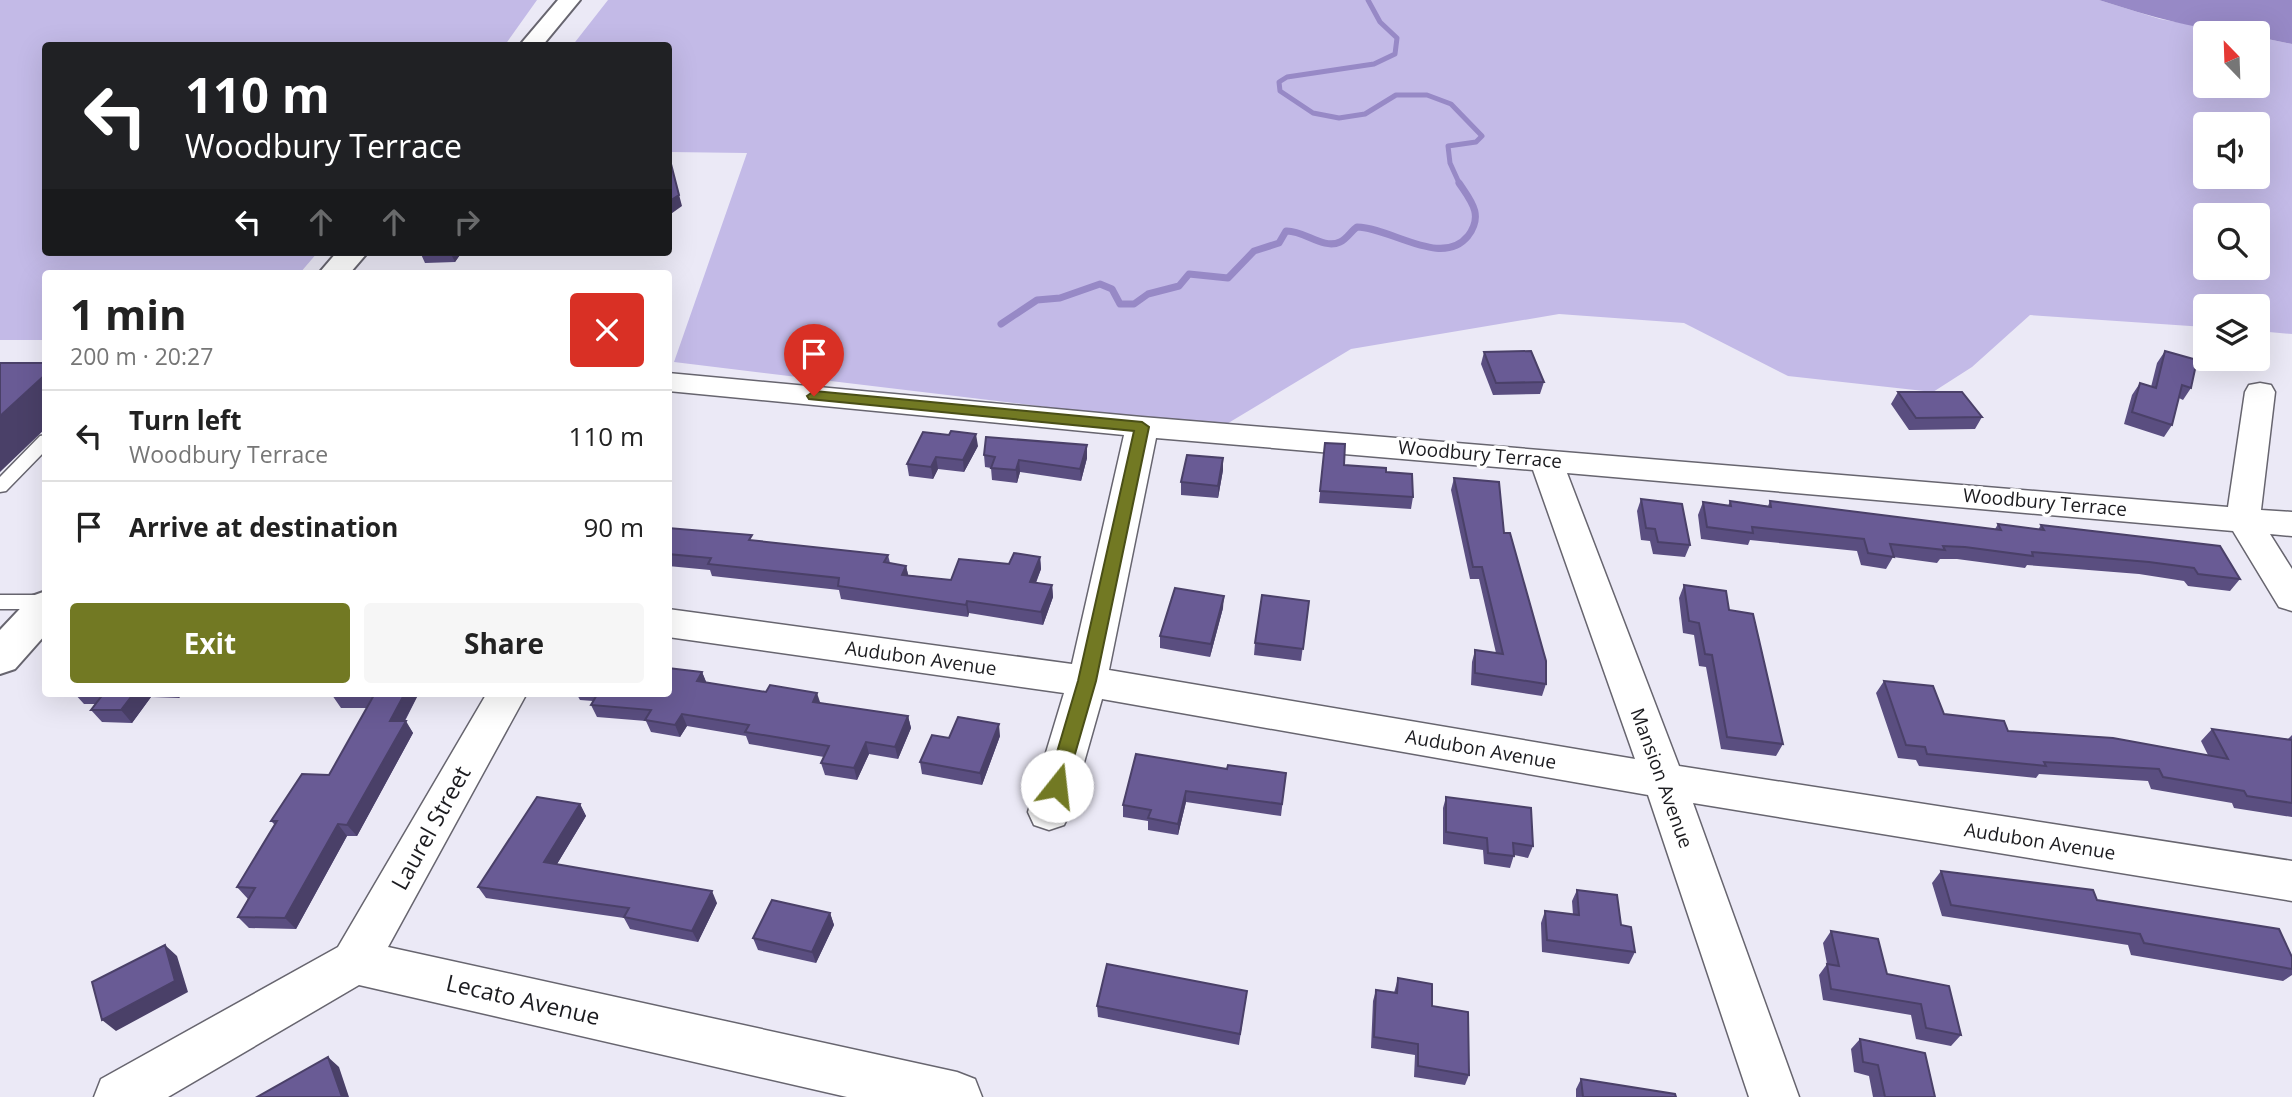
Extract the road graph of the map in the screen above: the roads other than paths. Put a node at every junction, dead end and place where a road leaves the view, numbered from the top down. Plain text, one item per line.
1 (569, 0) edge
2 (533, 42) edge
3 (349, 256) edge
4 (337, 270) edge
5 (672, 388) edge
6 (2260, 392) dead end
7 (1142, 427) junction
8 (42, 444) edge
9 (1546, 460) junction
10 (0, 487) edge
11 (2243, 519) junction
12 (2292, 523) edge
13 (2292, 598) edge
14 (0, 602) edge
15 (42, 604) edge
16 (42, 609) edge
17 (672, 624) edge
18 (0, 658) edge
19 (1087, 681) junction
20 (505, 697) edge
21 (1664, 781) junction
22 (1049, 812) dead end
23 (2292, 881) edge
24 (355, 962) junction
25 (119, 1097) edge
26 (957, 1097) edge
27 (1774, 1097) edge

1 - 2 main road
3 - 4 main road
5 - 7 street, Woodbury Terrace
6 - 11 street
7 - 9 street, Woodbury Terrace
7 - 19 street
8 - 10 lane
9 - 11 street, Woodbury Terrace
9 - 21 street, Mansion Avenue
11 - 12 street, Woodbury Terrace
11 - 13 street
14 - 15 lane
16 - 18 main road
17 - 19 street, Audubon Avenue
19 - 21 street, Audubon Avenue
19 - 22 street
20 - 24 street, Laurel Street
21 - 23 street, Audubon Avenue
21 - 27 street, Mansion Avenue
24 - 25 street
24 - 26 street, Lecato Avenue

